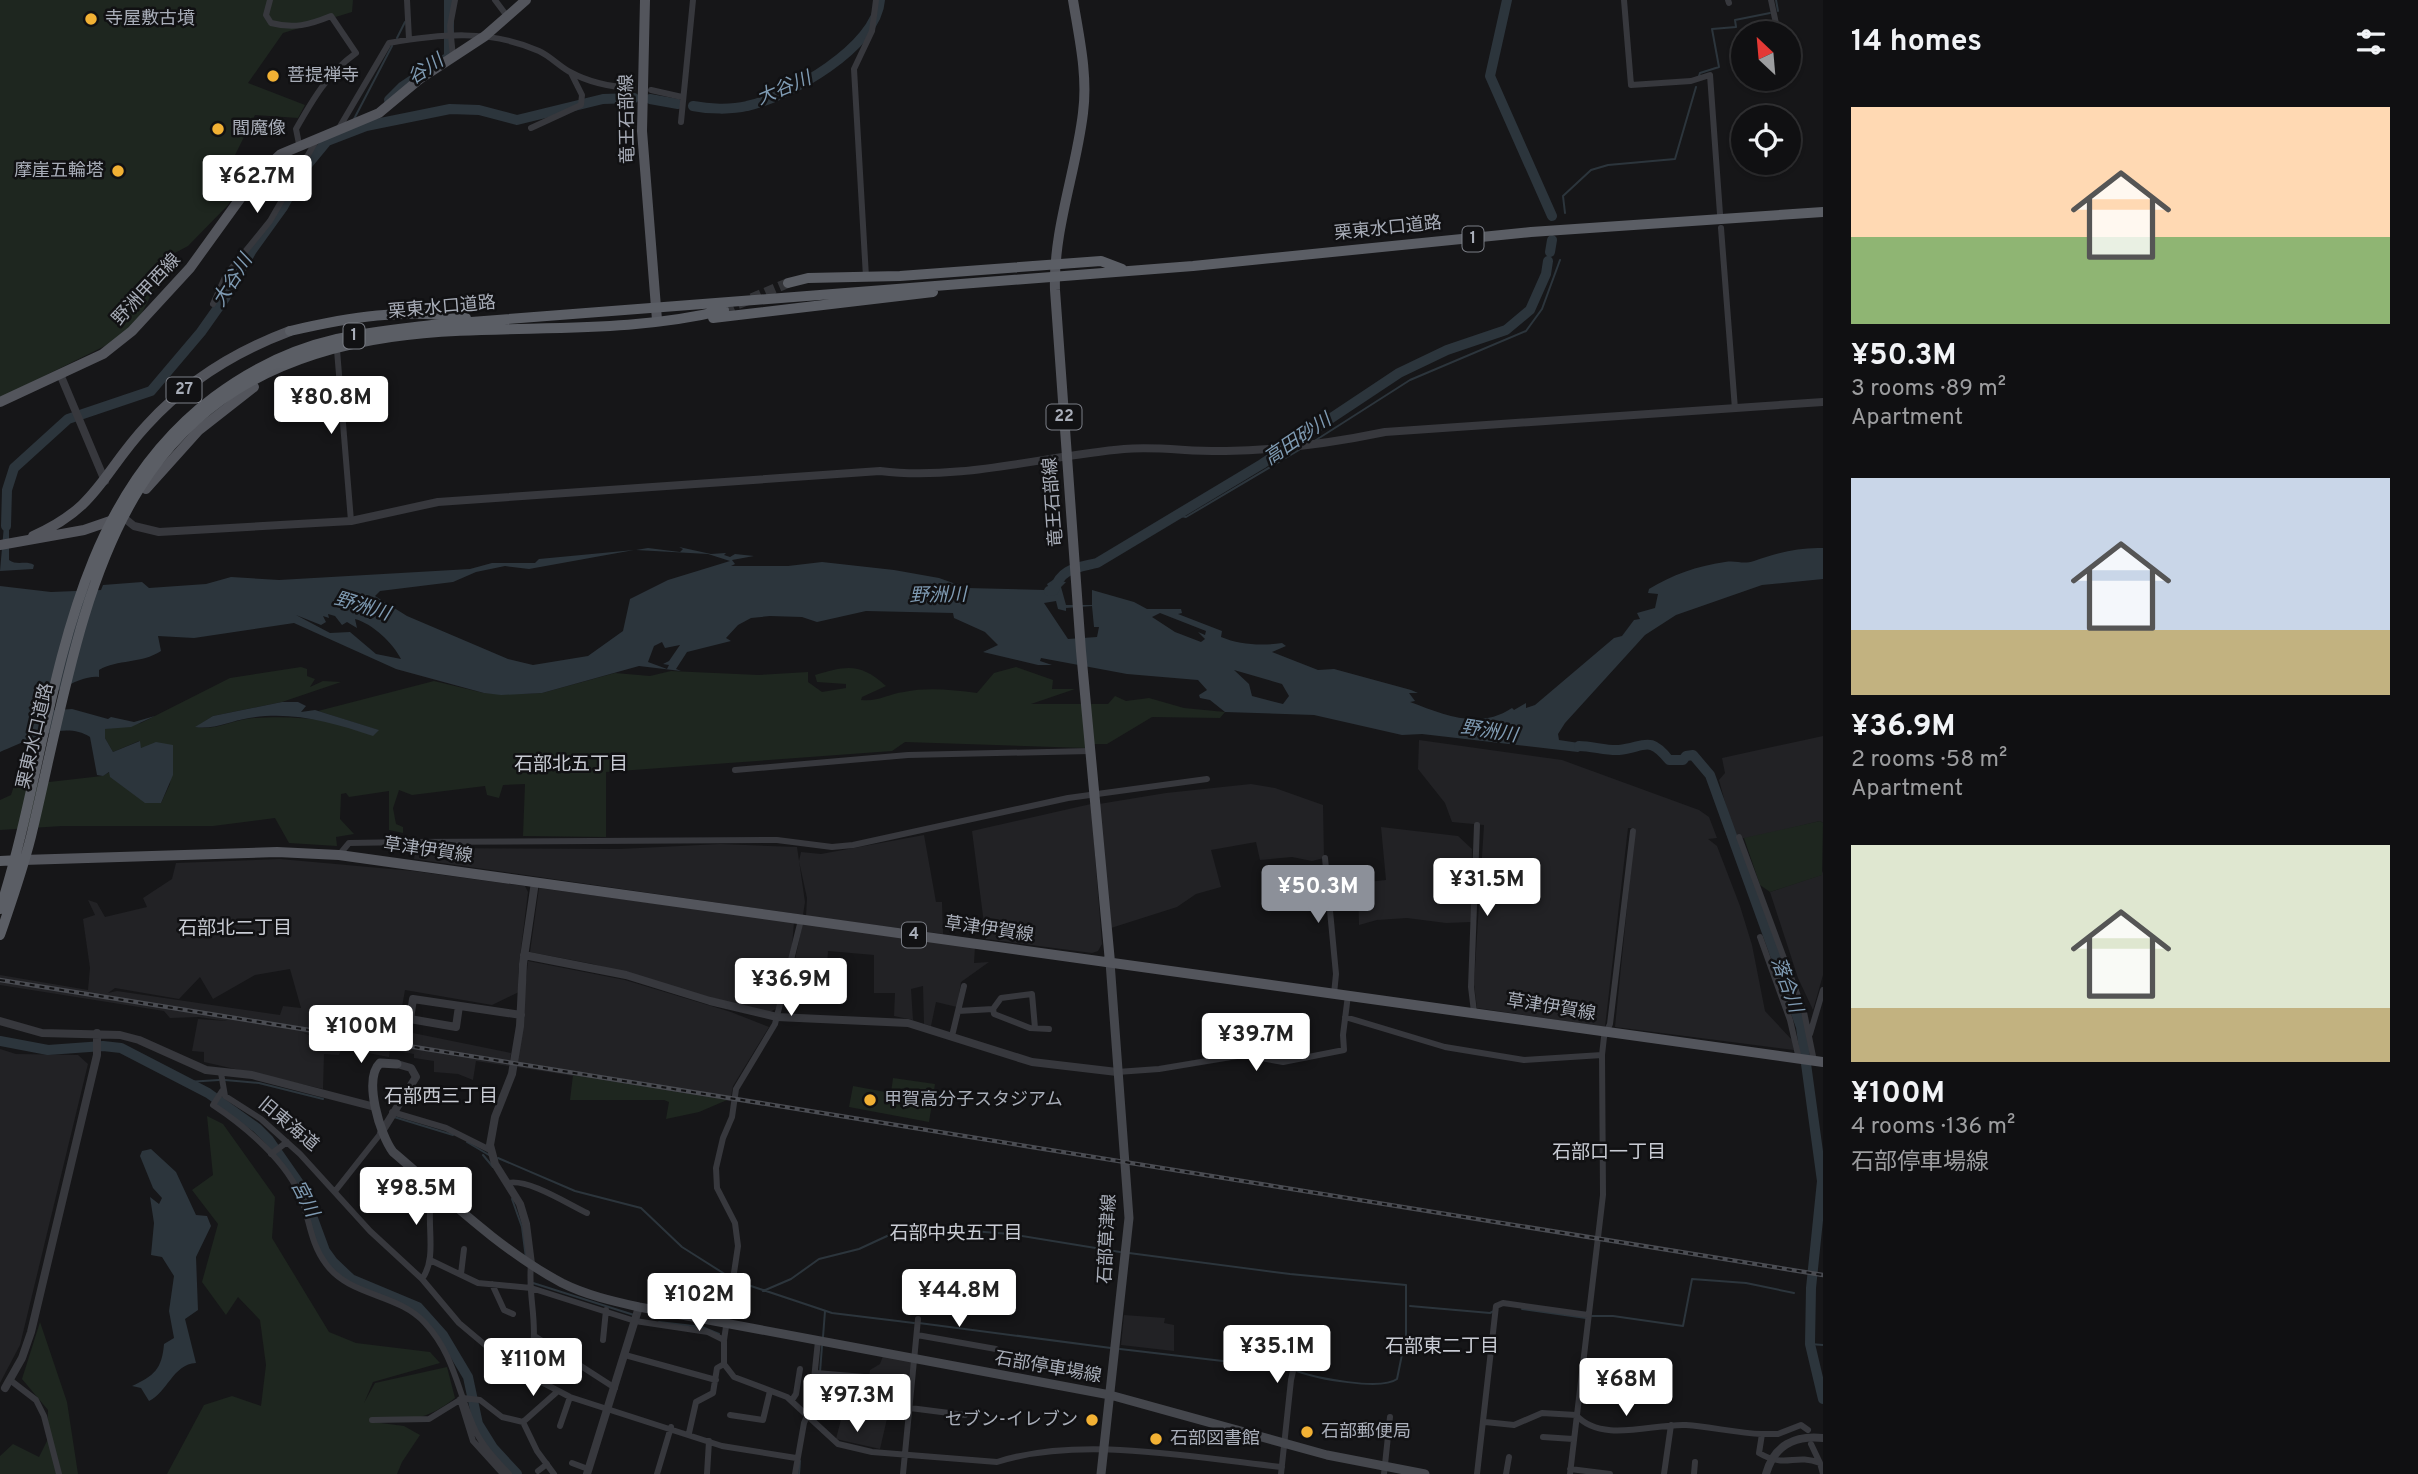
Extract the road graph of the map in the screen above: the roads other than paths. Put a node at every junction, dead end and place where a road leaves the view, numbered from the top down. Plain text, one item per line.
1 (270, 0) edge
2 (407, 0) edge
3 (455, 0) edge
4 (495, 0) edge
5 (526, 0) edge
6 (645, 0) edge
7 (692, 0) edge
8 (876, 0) edge
9 (1073, 0) edge
10 (1624, 0) edge
11 (1771, 0) edge
12 (508, 16) junction
13 (1776, 21) edge
14 (452, 34) junction
15 (485, 36) junction
16 (409, 39) junction
17 (453, 58) junction
18 (571, 73) junction
19 (633, 88) dead end
20 (650, 90) dead end
21 (682, 97) junction
22 (681, 122) dead end
23 (531, 128) dead end
24 (337, 130) junction
25 (324, 138) junction
26 (299, 144) junction
27 (1823, 212) edge
28 (1720, 214) dead end
29 (1721, 228) dead end
30 (1055, 264) junction
31 (1124, 271) junction
32 (1054, 276) junction
33 (866, 277) junction
34 (789, 283) tunnel mouth
35 (960, 283) junction
36 (213, 304) dead end
37 (724, 310) tunnel mouth
38 (657, 320) junction
39 (552, 328) junction
40 (290, 331) joint
41 (337, 348) junction
42 (290, 364) junction
43 (60, 374) junction
44 (0, 402) edge
45 (1823, 402) edge
46 (1735, 408) junction
47 (1066, 454) junction
48 (105, 481) junction
49 (123, 516) junction
50 (351, 521) junction
51 (18, 541) junction
52 (0, 545) edge
53 (1090, 749) junction
54 (735, 770) dead end
55 (1207, 779) dead end
56 (1094, 794) junction
57 (1477, 825) dead end
58 (1633, 831) dead end
59 (1740, 837) dead end
60 (339, 855) junction
61 (1325, 858) dead end
62 (23, 860) junction
63 (0, 861) edge
64 (536, 882) junction
65 (0, 889) edge
66 (0, 909) edge
67 (801, 920) junction
68 (1, 932) edge
69 (1760, 937) dead end
70 (524, 955) junction
71 (1110, 962) junction
72 (964, 986) dead end
73 (1823, 990) edge
74 (1334, 994) junction
75 (1348, 996) junction
76 (459, 1006) junction
77 (993, 1009) junction
78 (958, 1011) junction
79 (1475, 1012) junction
80 (521, 1015) junction
81 (777, 1017) junction
82 (1345, 1017) junction
83 (0, 1021) edge
84 (1035, 1028) junction
85 (1049, 1029) dead end
86 (1606, 1032) junction
87 (1810, 1034) junction
88 (97, 1036) junction
89 (952, 1036) junction
90 (1602, 1055) junction
91 (1810, 1061) edge
92 (397, 1064) joint
93 (1118, 1072) junction
94 (221, 1073) junction
95 (221, 1093) junction
96 (376, 1112) junction
97 (391, 1115) junction
98 (381, 1133) junction
99 (285, 1144) junction
100 (490, 1150) junction
101 (271, 1154) junction
102 (508, 1184) junction
103 (435, 1188) junction
104 (336, 1190) junction
105 (587, 1213) dead end
106 (464, 1250) dead end
107 (430, 1259) junction
108 (531, 1264) junction
109 (461, 1274) junction
110 (695, 1276) dead end
111 (422, 1279) junction
112 (492, 1284) junction
113 (733, 1287) junction
114 (531, 1289) junction
115 (639, 1307) junction
116 (606, 1310) junction
117 (513, 1314) dead end
118 (1588, 1315) junction
119 (918, 1319) dead end
120 (635, 1321) junction
121 (728, 1324) junction
122 (1302, 1330) dead end
123 (917, 1335) junction
124 (536, 1337) junction
125 (603, 1340) dead end
126 (723, 1340) junction
127 (818, 1341) junction
128 (996, 1349) dead end
129 (625, 1355) junction
130 (915, 1359) junction
131 (656, 1363) junction
132 (723, 1364) junction
133 (800, 1369) dead end
134 (653, 1373) dead end
135 (816, 1373) junction
136 (524, 1374) junction
137 (864, 1377) dead end
138 (10, 1380) junction
139 (716, 1380) junction
140 (5, 1388) joint
141 (615, 1388) junction
142 (558, 1391) junction
143 (770, 1391) junction
144 (1110, 1395) junction
145 (0, 1397) edge
146 (570, 1397) junction
147 (463, 1398) junction
148 (792, 1401) junction
149 (607, 1408) junction
150 (910, 1408) junction
151 (807, 1414) junction
152 (730, 1415) dead end
153 (1576, 1415) junction
154 (962, 1416) dead end
155 (1390, 1417) dead end
156 (372, 1420) dead end
157 (523, 1422) junction
158 (1485, 1422) junction
159 (1671, 1425) junction
160 (560, 1426) dead end
161 (671, 1427) junction
162 (1808, 1430) dead end
163 (689, 1433) junction
164 (1762, 1434) junction
165 (1543, 1437) dead end
166 (1823, 1438) edge
167 (1573, 1439) junction
168 (709, 1441) junction
169 (1285, 1444) junction
170 (1811, 1444) dead end
171 (1105, 1450) junction
172 (906, 1453) junction
173 (1509, 1457) dead end
174 (796, 1458) junction
175 (1771, 1460) junction
176 (1695, 1462) dead end
177 (572, 1463) dead end
178 (1820, 1463) junction
179 (547, 1464) junction
180 (1281, 1470) edge
181 (538, 1471) dead end
182 (587, 1471) edge
183 (1384, 1471) edge
184 (1570, 1472) edge
185 (59, 1474) edge
186 (503, 1474) edge
187 (509, 1474) edge
188 (554, 1474) edge
189 (657, 1474) edge
190 (707, 1474) edge
191 (795, 1474) edge
192 (903, 1474) edge
193 (1101, 1474) edge
194 (1425, 1474) edge
195 (1476, 1474) edge
196 (1506, 1474) edge
197 (1610, 1474) edge
198 (1664, 1474) edge
199 (1694, 1474) edge
200 (1766, 1474) edge
201 (1823, 1474) edge

1 - 26 street
2 - 16 street
3 - 14 street
4 - 12 street
5 - 12 main road, 野洲甲西線
6 - 38 main road, 竜王石部線
7 - 21 street
8 - 33 street
9 - 30 main road, 竜王石部線 / 22
10 - 28 street
11 - 13 street
12 - 15 main road, 野洲甲西線
14 - 15 street
14 - 16 street
14 - 17 street
15 - 17 main road, 野洲甲西線
15 - 18 street
16 - 24 street
17 - 24 main road, 野洲甲西線
18 - 19 street
18 - 23 street
20 - 21 street
21 - 22 street
24 - 25 main road, 野洲甲西線
25 - 26 main road, 野洲甲西線
25 - 36 street
26 - 43 main road, 野洲甲西線
27 - 31 highway, 栗東水口道路 / 1
29 - 46 street
30 - 31 highway, 栗東水口道路 / 1
30 - 32 main road, 竜王石部線 / 22
30 - 33 highway, 栗東水口道路 / 1
31 - 32 highway, 栗東水口道路 / 1
32 - 35 highway, 栗東水口道路 / 1
32 - 47 main road, 竜王石部線 / 22
33 - 34 highway, 栗東水口道路 / 1
35 - 38 highway, 栗東水口道路 / 1
35 - 66 highway, 栗東水口道路 / 1
37 - 38 highway, 栗東水口道路 / 1
38 - 39 highway, 栗東水口道路 / 1
39 - 40 highway, 1
39 - 41 highway, 栗東水口道路 / 1
40 - 48 main road, 27
41 - 42 highway, 栗東水口道路 / 1
41 - 50 street
42 - 49 main road, 27
42 - 62 highway, 栗東水口道路 / 1
43 - 44 main road, 野洲甲西線
43 - 48 street
45 - 46 street
46 - 47 street
47 - 50 street
47 - 53 main road, 竜王石部線 / 22
48 - 51 main road, 27
49 - 50 street
49 - 51 main road, 27
51 - 52 main road, 27
53 - 54 street
53 - 56 main road, 竜王石部線 / 22
55 - 56 street
56 - 60 street
56 - 71 main road, 竜王石部線 / 22
57 - 79 street
58 - 86 street
59 - 87 street
60 - 62 main road, 草津伊賀線 / 4
60 - 64 main road, 草津伊賀線 / 4
61 - 74 street
62 - 63 highway
62 - 65 highway, 1
62 - 68 highway, 1
64 - 67 main road, 草津伊賀線 / 4
64 - 70 street
67 - 71 main road, 草津伊賀線 / 4
67 - 81 street
69 - 91 street
70 - 80 street
70 - 81 street
71 - 74 main road, 草津伊賀線 / 4
71 - 93 main road, 石部草津線
72 - 78 street
73 - 87 street
74 - 75 main road, 草津伊賀線 / 4
75 - 79 main road, 草津伊賀線 / 4
75 - 82 street
76 - 76 street
76 - 80 street
77 - 78 street
77 - 84 street
77 - 84 street
78 - 89 street
79 - 86 main road, 草津伊賀線 / 4
80 - 100 street
81 - 89 street
81 - 113 street
82 - 90 street
82 - 93 street
83 - 88 street
84 - 85 street
86 - 90 street
86 - 91 main road, 草津伊賀線 / 4
87 - 91 street
88 - 94 street
88 - 138 street
89 - 93 street
90 - 118 street
92 - 96 main road, 石部停車場線
92 - 97 street
93 - 144 main road, 石部草津線
94 - 95 street
94 - 96 street
95 - 99 street, 旧東海道
95 - 101 street
96 - 98 main road, 石部停車場線
97 - 98 street
97 - 100 street
98 - 103 main road, 石部停車場線
98 - 104 street
99 - 101 street
99 - 104 street, 旧東海道
100 - 102 street
101 - 147 street
102 - 105 street
102 - 108 street
103 - 107 street
103 - 108 main road, 石部停車場線
104 - 111 street, 旧東海道
106 - 109 street
107 - 109 street
107 - 111 street
108 - 114 street
108 - 115 main road, 石部停車場線
109 - 112 street
110 - 113 street
111 - 136 street, 旧東海道
112 - 114 street
112 - 117 street
113 - 121 street
114 - 116 street
114 - 124 street
115 - 120 street
115 - 121 main road, 石部停車場線
116 - 120 street
116 - 125 street
118 - 153 street
118 - 158 street
119 - 123 street
120 - 126 street
120 - 129 street
121 - 126 street
121 - 127 main road, 石部停車場線
122 - 169 street
123 - 128 street
123 - 130 street
124 - 136 street
124 - 141 street
126 - 132 street
127 - 130 main road, 石部停車場線
127 - 135 street
129 - 131 street
129 - 141 street
130 - 144 main road, 石部停車場線
130 - 150 street
131 - 134 street
131 - 139 street
132 - 139 street
132 - 143 street
133 - 148 street
135 - 137 street
135 - 151 street
136 - 142 street, 旧東海道
138 - 140 street
138 - 185 street
139 - 163 street
140 - 145 street
141 - 149 street
142 - 146 street, 旧東海道
142 - 157 street
143 - 148 street
143 - 152 street
144 - 169 main road, 石部停車場線
144 - 171 main road, 石部草津線
146 - 149 street, 旧東海道
146 - 160 street
147 - 156 street
147 - 157 street
147 - 186 street
147 - 187 street
148 - 151 street
149 - 161 street, 旧東海道
149 - 182 street
150 - 154 street
150 - 172 street
151 - 172 street
151 - 174 street
153 - 158 street
153 - 159 street
153 - 167 street
155 - 183 street
157 - 179 street
158 - 195 street
159 - 164 street
159 - 198 street
161 - 163 street, 旧東海道
161 - 189 street
162 - 164 street
163 - 168 street, 旧東海道
164 - 175 street
165 - 167 street
166 - 175 street
167 - 184 street
168 - 174 street, 旧東海道
168 - 190 street
169 - 180 street
169 - 183 main road, 石部停車場線
170 - 178 street
171 - 172 street
171 - 180 street
171 - 193 main road, 石部草津線
172 - 192 street
173 - 196 street
174 - 191 street
175 - 178 street
175 - 200 street
176 - 199 street
177 - 182 street
178 - 201 street
179 - 181 street
179 - 188 street
183 - 194 main road, 石部停車場線
184 - 197 street

